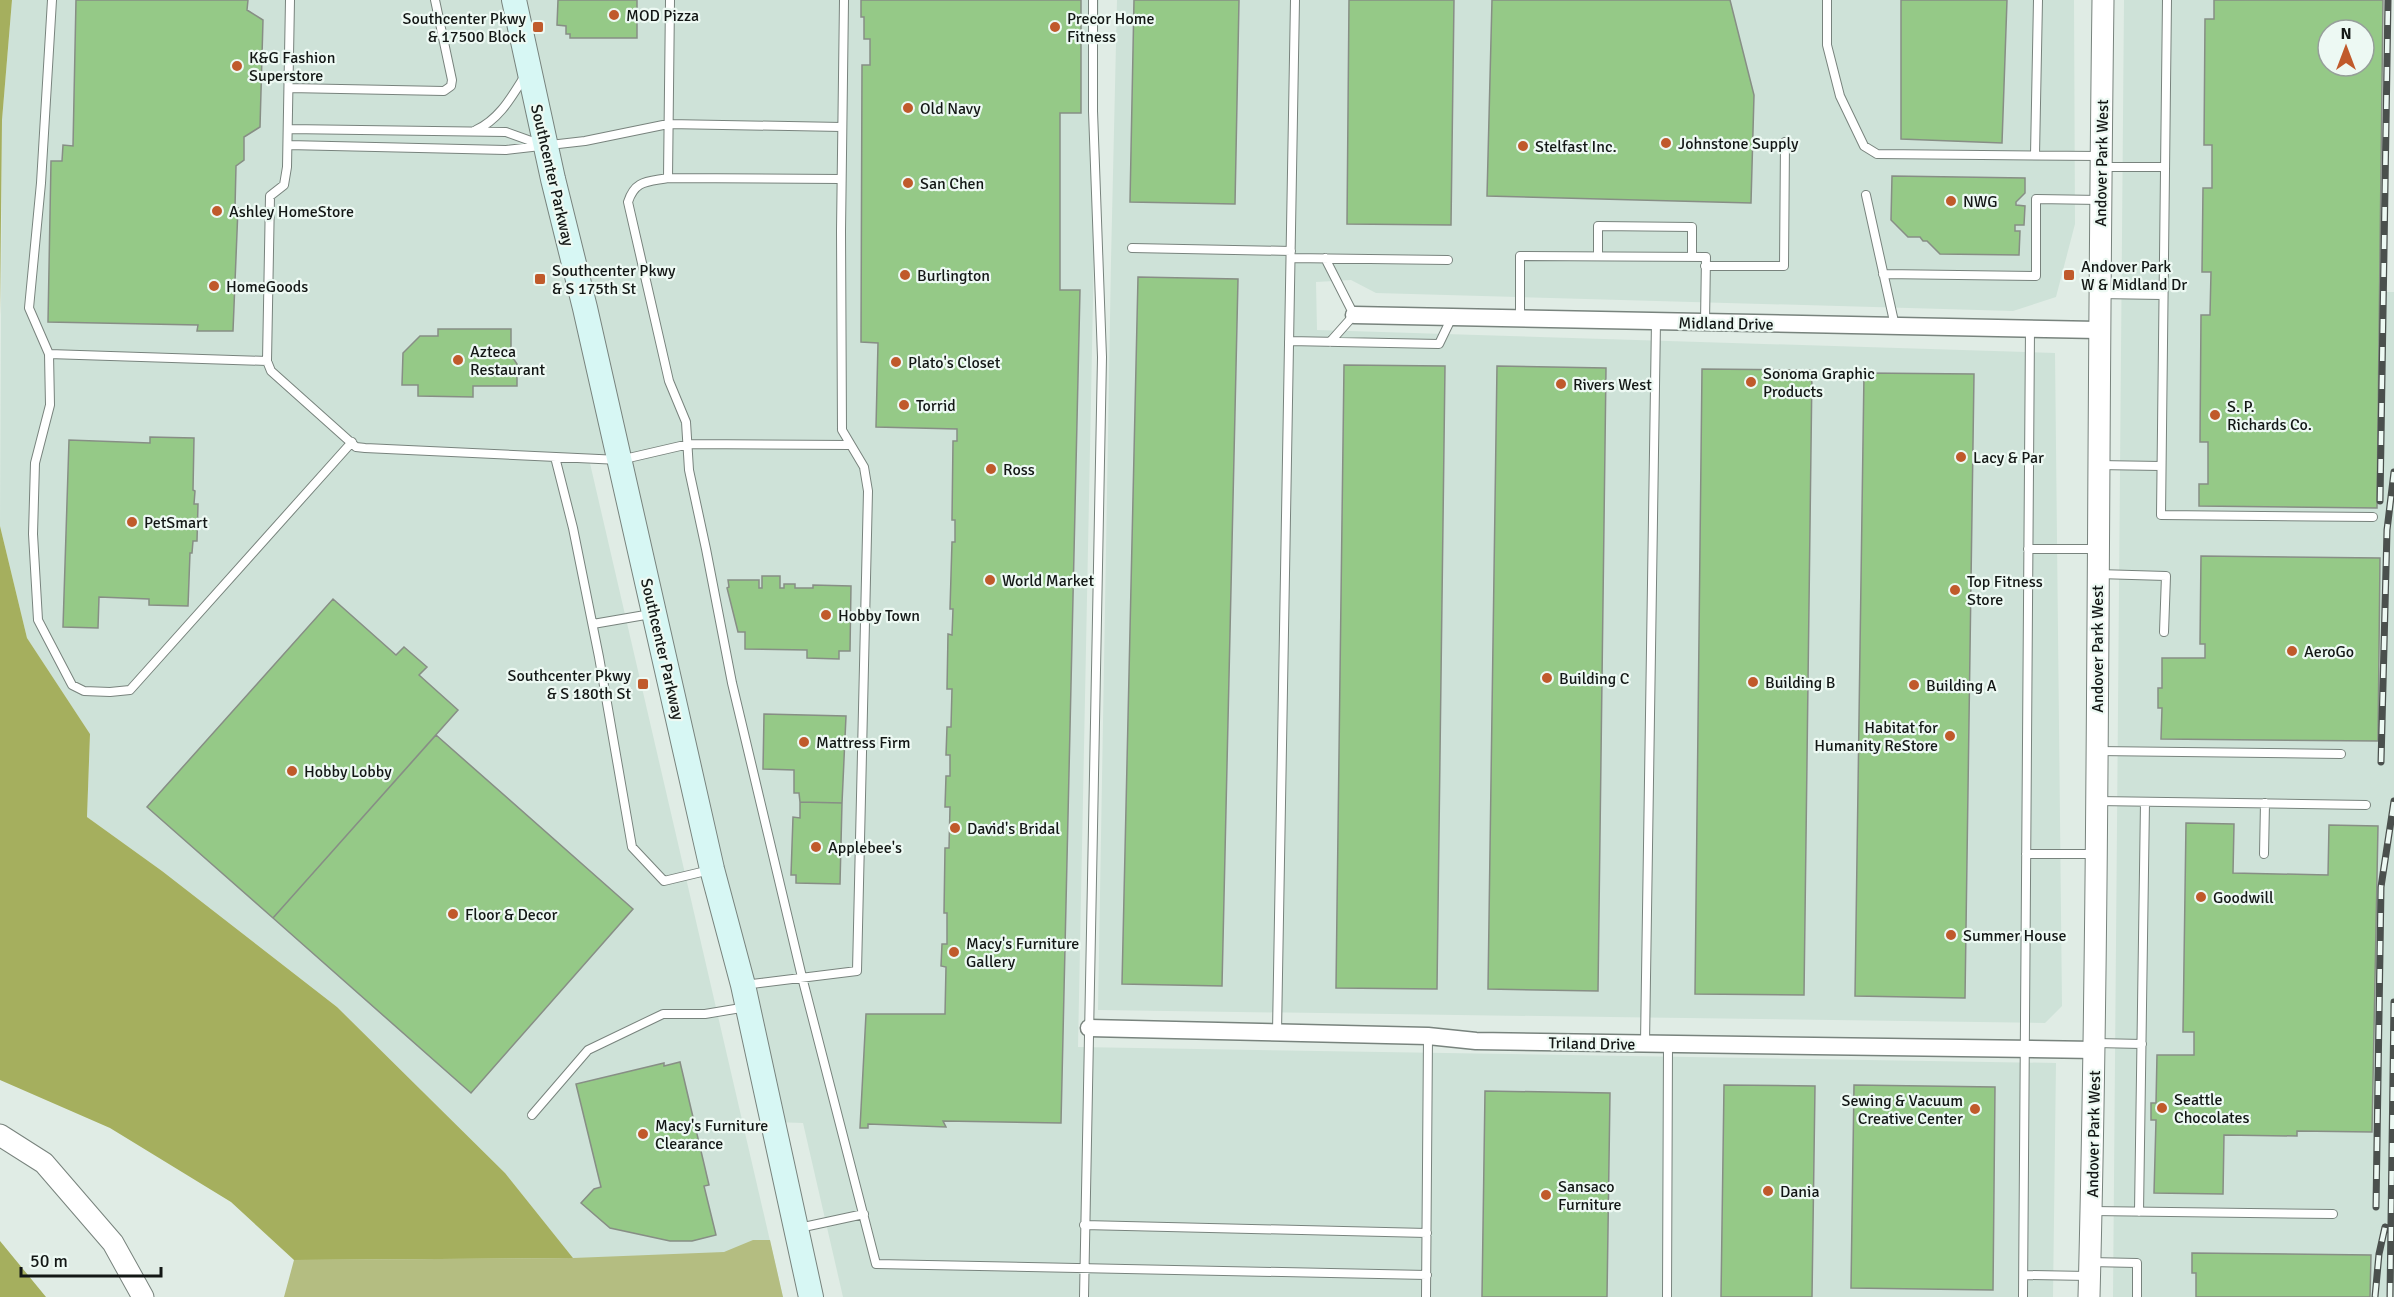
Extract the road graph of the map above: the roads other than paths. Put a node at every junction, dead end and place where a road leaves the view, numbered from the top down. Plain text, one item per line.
1 (52, 0) edge
2 (290, 0) edge
3 (435, 0) edge
4 (514, 0) edge
5 (670, 0) edge
6 (844, 0) edge
7 (1093, 0) edge
8 (1295, 0) edge
9 (1827, 0) edge
10 (2038, 0) edge
11 (2103, 0) edge
12 (2167, 0) edge
13 (529, 68) junction
14 (288, 88) junction
15 (668, 124) junction
16 (842, 127) junction
17 (288, 129) junction
18 (471, 132) junction
19 (1785, 141) dead end
20 (288, 145) junction
21 (546, 146) junction
22 (2035, 155) junction
23 (2101, 161) junction
24 (2165, 167) junction
25 (668, 178) junction
26 (841, 179) junction
27 (1866, 195) dead end
28 (2100, 200) junction
29 (1132, 248) dead end
30 (1291, 254) junction
31 (1598, 256) junction
32 (1692, 257) junction
33 (1325, 258) junction
34 (1448, 260) dead end
35 (1705, 266) junction
36 (1883, 274) junction
37 (2099, 294) junction
38 (2163, 295) junction
39 (1354, 315) junction
40 (1452, 317) junction
41 (1520, 319) junction
42 (1656, 321) junction
43 (1705, 322) junction
44 (1895, 326) junction
45 (2030, 329) junction
46 (2098, 330) junction
47 (1289, 341) junction
48 (1330, 342) junction
49 (49, 354) junction
50 (267, 362) junction
51 (352, 442) junction
52 (688, 444) junction
53 (850, 446) junction
54 (555, 457) junction
55 (620, 460) junction
56 (2098, 465) junction
57 (2161, 466) junction
58 (2373, 518) dead end
59 (2028, 549) junction
60 (2097, 549) junction
61 (2097, 574) junction
62 (655, 614) junction
63 (593, 624) junction
64 (2164, 632) dead end
65 (2096, 751) junction
66 (2341, 754) dead end
67 (2096, 801) junction
68 (2145, 802) junction
69 (2265, 803) junction
70 (2366, 805) dead end
71 (2026, 854) junction
72 (2096, 854) junction
73 (2264, 854) dead end
74 (712, 869) junction
75 (802, 977) junction
76 (745, 996) junction
77 (1089, 1028) junction
78 (1277, 1032) junction
79 (1428, 1036) junction
80 (1645, 1043) junction
81 (1668, 1043) junction
82 (2142, 1044) junction
83 (2095, 1047) junction
84 (2025, 1048) junction
85 (532, 1115) dead end
86 (0, 1135) edge
87 (2091, 1211) junction
88 (2139, 1212) junction
89 (864, 1214) junction
90 (2333, 1214) dead end
91 (1084, 1225) junction
92 (796, 1228) junction
93 (1427, 1233) junction
94 (1084, 1268) junction
95 (2090, 1269) junction
96 (1427, 1275) junction
97 (2024, 1275) junction
98 (143, 1297) edge
99 (811, 1297) edge
100 (1084, 1297) edge
101 (1426, 1297) edge
102 (1667, 1297) edge
103 (2024, 1297) edge
104 (2089, 1297) edge
105 (2137, 1297) edge

1 - 49 lane
2 - 14 lane
3 - 14 lane
4 - 13 main road, Southcenter Parkway
5 - 15 lane
6 - 16 lane
7 - 77 lane
8 - 30 lane
9 - 22 lane
10 - 22 lane
11 - 23 street, Andover Park West
12 - 24 lane
13 - 18 lane
13 - 21 main road, Southcenter Parkway
14 - 17 lane
15 - 16 lane
15 - 21 lane
15 - 25 lane
16 - 26 lane
17 - 18 lane
17 - 20 lane
18 - 21 lane
19 - 35 lane
20 - 21 lane
20 - 50 lane
21 - 55 main road, Southcenter Parkway
22 - 23 lane
23 - 24 lane
23 - 28 street, Andover Park West
24 - 38 lane
25 - 26 lane
25 - 52 lane
26 - 53 lane
27 - 36 lane
28 - 36 lane
28 - 37 street, Andover Park West
29 - 30 lane
30 - 33 lane
30 - 47 lane
31 - 32 lane
31 - 32 lane
31 - 41 lane
32 - 35 lane
33 - 34 lane
33 - 39 lane
35 - 43 lane
36 - 44 lane
37 - 38 lane
37 - 46 street, Andover Park West
38 - 57 lane
39 - 40 street, Midland Drive
39 - 48 lane
40 - 41 street, Midland Drive
40 - 48 lane
41 - 42 street, Midland Drive
42 - 43 street, Midland Drive
42 - 80 lane
43 - 44 street, Midland Drive
44 - 45 street, Midland Drive
45 - 46 street, Midland Drive
45 - 59 lane
46 - 56 street, Andover Park West
47 - 48 lane
47 - 78 lane
49 - 50 lane
49 - 51 lane
50 - 51 lane
51 - 54 lane
52 - 53 lane
52 - 55 lane
52 - 75 lane
53 - 75 lane
54 - 55 lane
54 - 63 lane
55 - 62 main road, Southcenter Parkway
56 - 57 lane
56 - 60 street, Andover Park West
57 - 58 lane
59 - 60 lane
59 - 71 lane
60 - 61 street, Andover Park West
61 - 64 lane
61 - 65 street, Andover Park West
62 - 63 lane
62 - 74 main road, Southcenter Parkway
63 - 74 lane
65 - 66 lane
65 - 67 street, Andover Park West
67 - 68 lane
67 - 72 street, Andover Park West
68 - 69 lane
68 - 82 lane
69 - 70 lane
69 - 73 lane
71 - 72 lane
71 - 84 lane
72 - 83 street, Andover Park West
74 - 76 main road, Southcenter Parkway
75 - 76 lane
75 - 89 lane
76 - 85 lane
76 - 92 main road, Southcenter Parkway
77 - 78 street, Triland Drive
77 - 91 lane
78 - 79 street, Triland Drive
79 - 80 street, Triland Drive
79 - 93 lane
80 - 81 street, Triland Drive
81 - 84 street, Triland Drive
81 - 102 lane
82 - 83 lane
82 - 88 lane
83 - 84 street, Triland Drive
83 - 87 street, Andover Park West
84 - 97 lane
86 - 98 street
87 - 88 lane
87 - 95 street, Andover Park West
88 - 90 lane
89 - 92 lane
89 - 94 lane
91 - 93 lane
91 - 94 lane
92 - 99 main road, Southcenter Parkway
93 - 96 lane
94 - 96 lane
94 - 100 lane
95 - 97 lane
95 - 104 street, Andover Park West
95 - 105 lane
96 - 101 lane
97 - 103 lane

